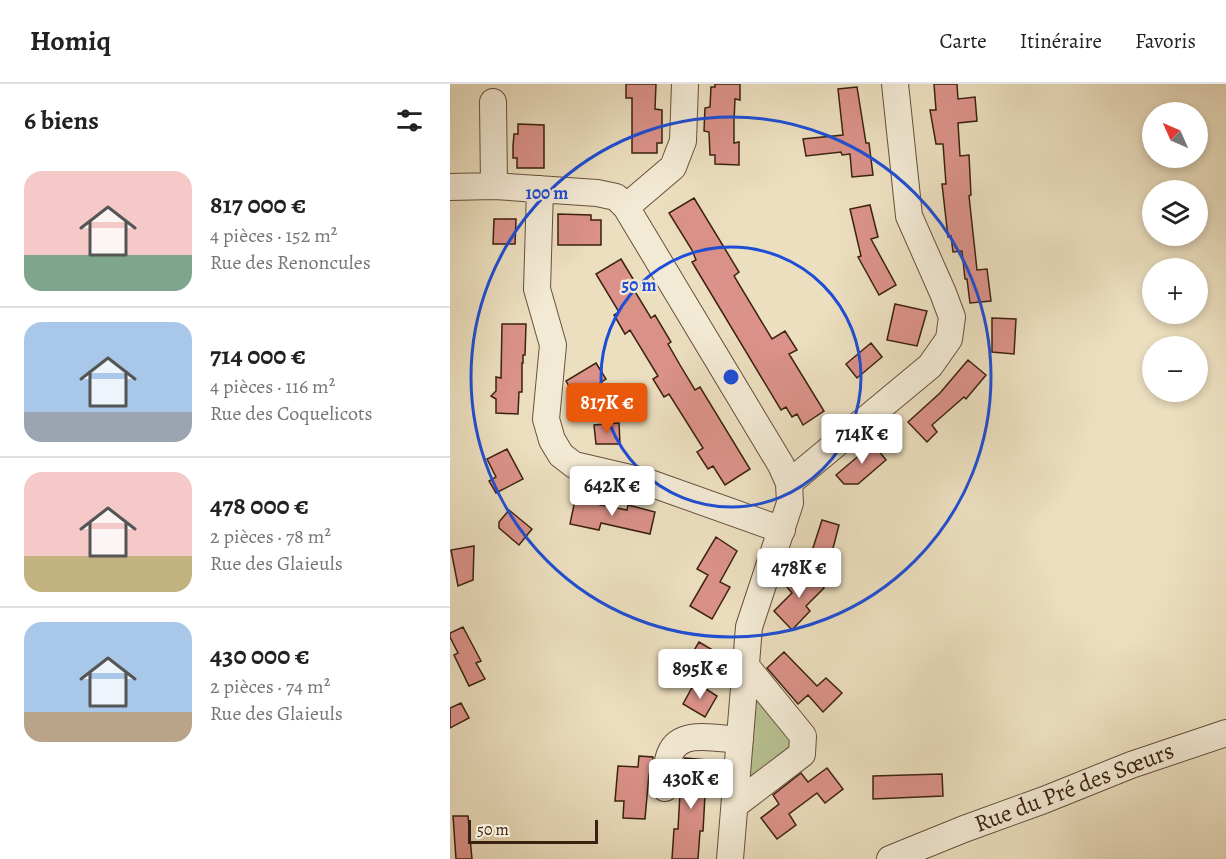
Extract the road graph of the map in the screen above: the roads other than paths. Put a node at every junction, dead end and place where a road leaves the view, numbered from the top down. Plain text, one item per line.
1 (685, 84) edge
2 (895, 84) edge
3 (493, 102) dead end
4 (494, 186) junction
5 (450, 187) edge
6 (540, 189) junction
7 (626, 207) junction
8 (789, 483) junction
9 (782, 530) junction
10 (746, 666) junction
11 (1226, 733) edge
12 (740, 740) junction
13 (665, 788) dead end
14 (735, 805) junction
15 (730, 859) edge
16 (890, 859) edge

1 - 7 street
2 - 8 street
3 - 4 street
4 - 5 street
4 - 6 street
6 - 7 street
6 - 9 street
7 - 8 street
8 - 9 street
9 - 10 street
10 - 12 street
10 - 14 street
11 - 16 street, Rue du Pré des Sœurs
12 - 13 street
12 - 14 street
14 - 15 street

